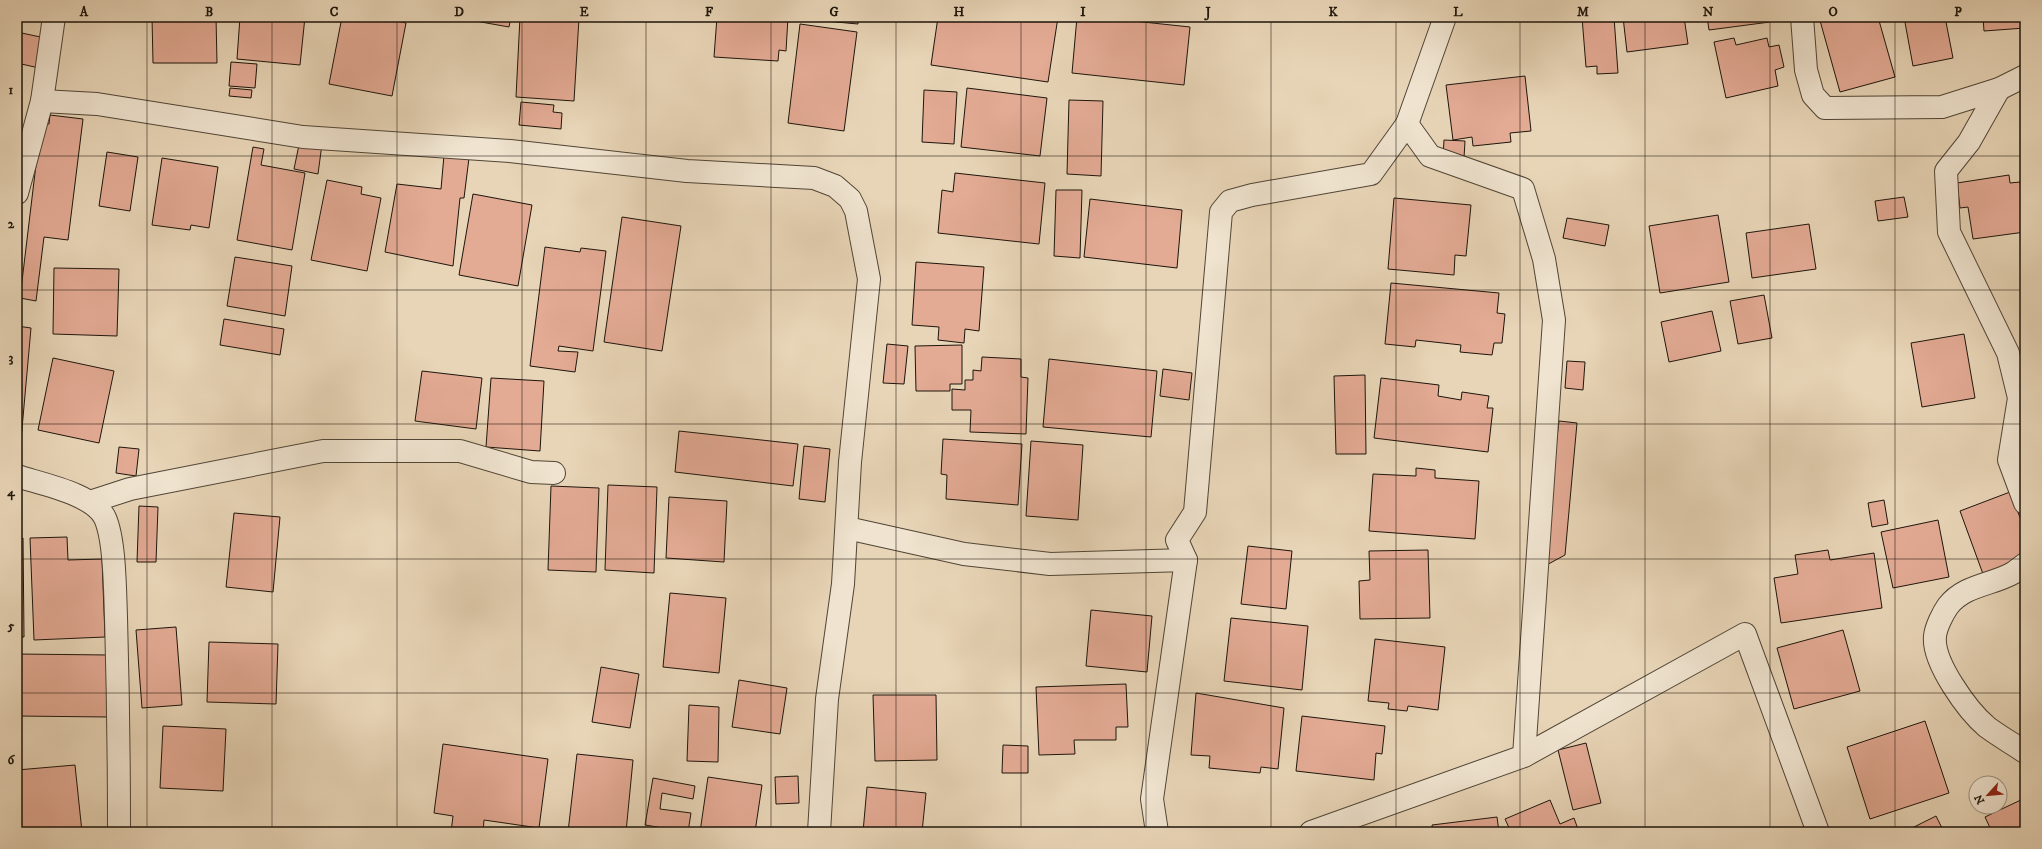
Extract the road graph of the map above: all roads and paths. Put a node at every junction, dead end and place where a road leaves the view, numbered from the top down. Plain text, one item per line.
1 (54, 17) edge
2 (1446, 17) edge
3 (1802, 17) edge
4 (2025, 76) edge
5 (1999, 89) junction
6 (42, 101) junction
7 (1407, 124) junction
8 (17, 193) edge
9 (554, 473) dead end
10 (17, 476) edge
11 (130, 489) junction
12 (90, 502) junction
13 (2025, 503) edge
14 (105, 518) junction
15 (847, 528) junction
16 (1186, 560) junction
17 (2025, 564) edge
18 (2025, 752) edge
19 (1524, 756) junction
20 (119, 832) edge
21 (819, 832) edge
22 (1156, 832) edge
23 (1311, 832) edge
24 (1818, 832) edge

1 - 6 street
2 - 7 street
3 - 5 street
4 - 5 street
5 - 13 street
6 - 8 street
6 - 15 street
7 - 16 street
7 - 19 street
9 - 11 street
10 - 12 street
11 - 12 street
11 - 14 street
12 - 14 street
14 - 20 street
15 - 16 street
15 - 21 street
16 - 22 street
17 - 18 street
19 - 23 street
19 - 24 street

